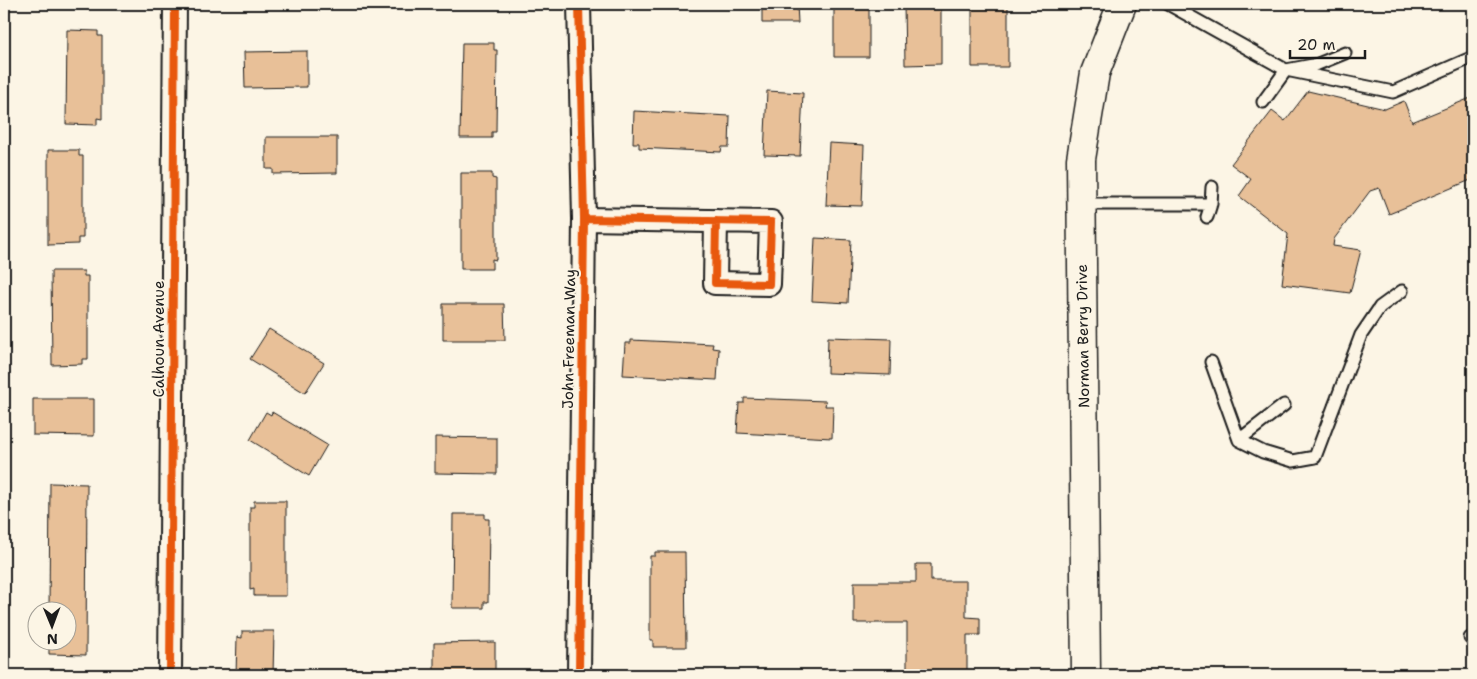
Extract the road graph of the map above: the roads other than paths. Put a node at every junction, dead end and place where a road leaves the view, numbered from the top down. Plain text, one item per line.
1 (175, 4) edge
2 (579, 4) edge
3 (1122, 4) edge
4 (1168, 4) edge
5 (1345, 53) dead end
6 (1473, 57) edge
7 (1286, 70) junction
8 (1263, 102) dead end
9 (1212, 187) dead end
10 (1082, 204) junction
11 (1211, 204) junction
12 (1207, 217) dead end
13 (584, 219) junction
14 (716, 221) dead end
15 (1402, 290) dead end
16 (1211, 362) dead end
17 (1284, 405) dead end
18 (1239, 440) junction
19 (170, 675) edge
20 (579, 675) edge
21 (1086, 675) edge

1 - 19 street, Calhoun Avenue
2 - 13 street, John Freeman Way
3 - 10 main road, Norman Berry Drive
4 - 7 lane
5 - 7 lane
6 - 7 lane
7 - 8 lane
9 - 11 lane
10 - 11 lane
10 - 21 main road, Norman Berry Drive
11 - 12 lane
13 - 14 street
13 - 20 street, John Freeman Way
15 - 18 lane
16 - 18 lane
17 - 18 lane

